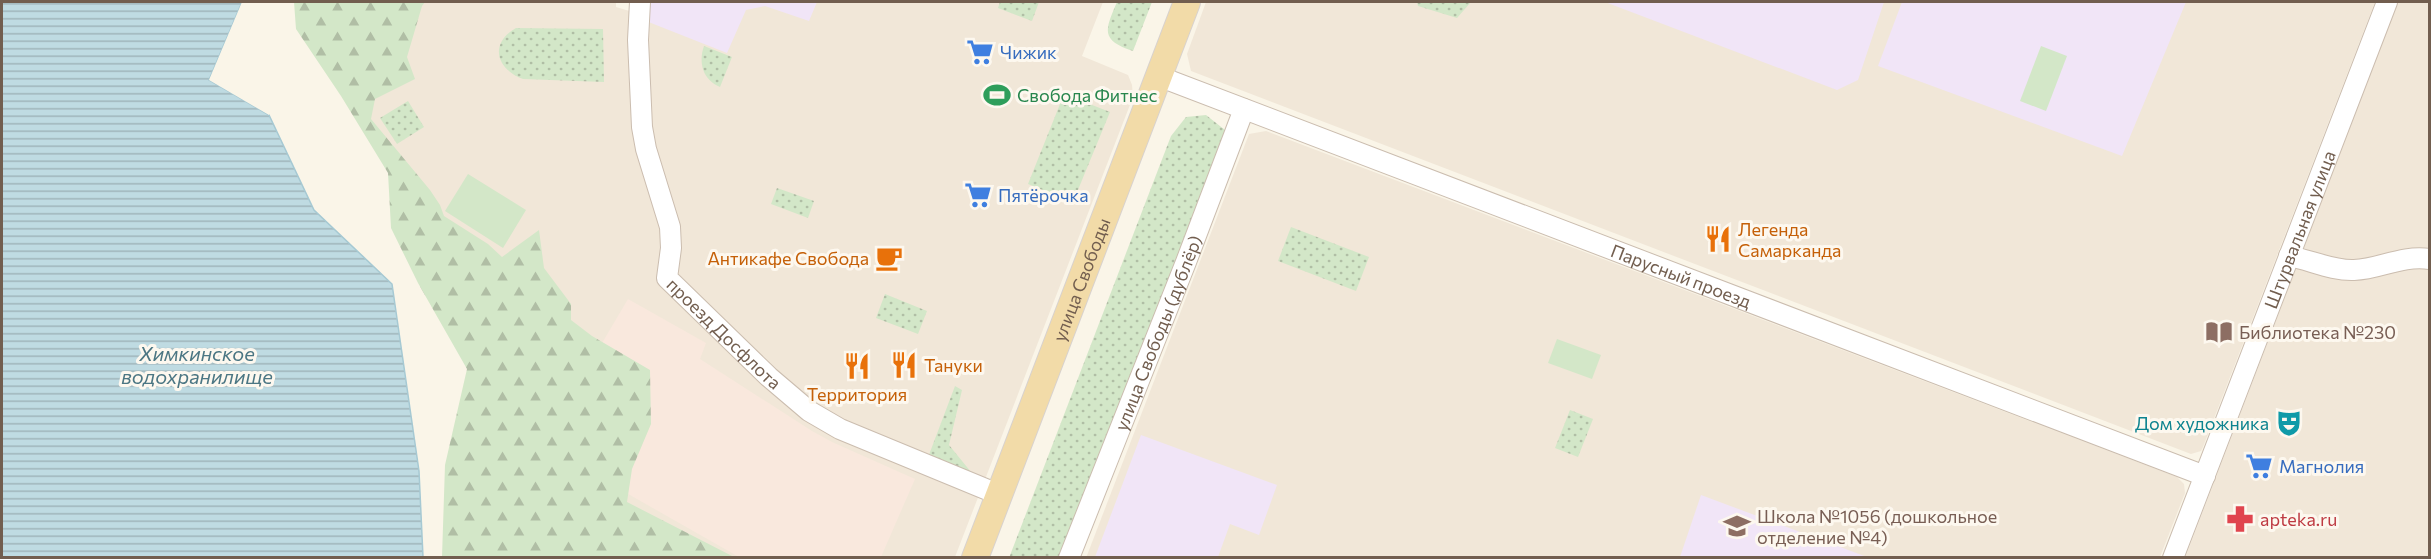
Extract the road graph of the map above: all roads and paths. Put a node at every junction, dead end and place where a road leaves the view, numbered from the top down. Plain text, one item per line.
1 (640, 2) edge
2 (1187, 2) edge
3 (2387, 2) edge
4 (1158, 76) junction
5 (1244, 109) junction
6 (2289, 256) junction
7 (2430, 259) edge
8 (2205, 476) junction
9 (1000, 495) junction
10 (975, 558) edge
11 (1069, 558) edge
12 (2173, 558) edge

1 - 9 street, проезд Досфлота
2 - 4 main road, улица Свободы
3 - 6 street, Штурвальная улица
4 - 5 street, Парусный проезд
4 - 9 main road, улица Свободы
5 - 8 street, Парусный проезд
5 - 11 street, улица Свободы (дублёр)
6 - 7 street
6 - 8 street, Штурвальная улица
8 - 12 street, Штурвальная улица
9 - 10 main road, улица Свободы

